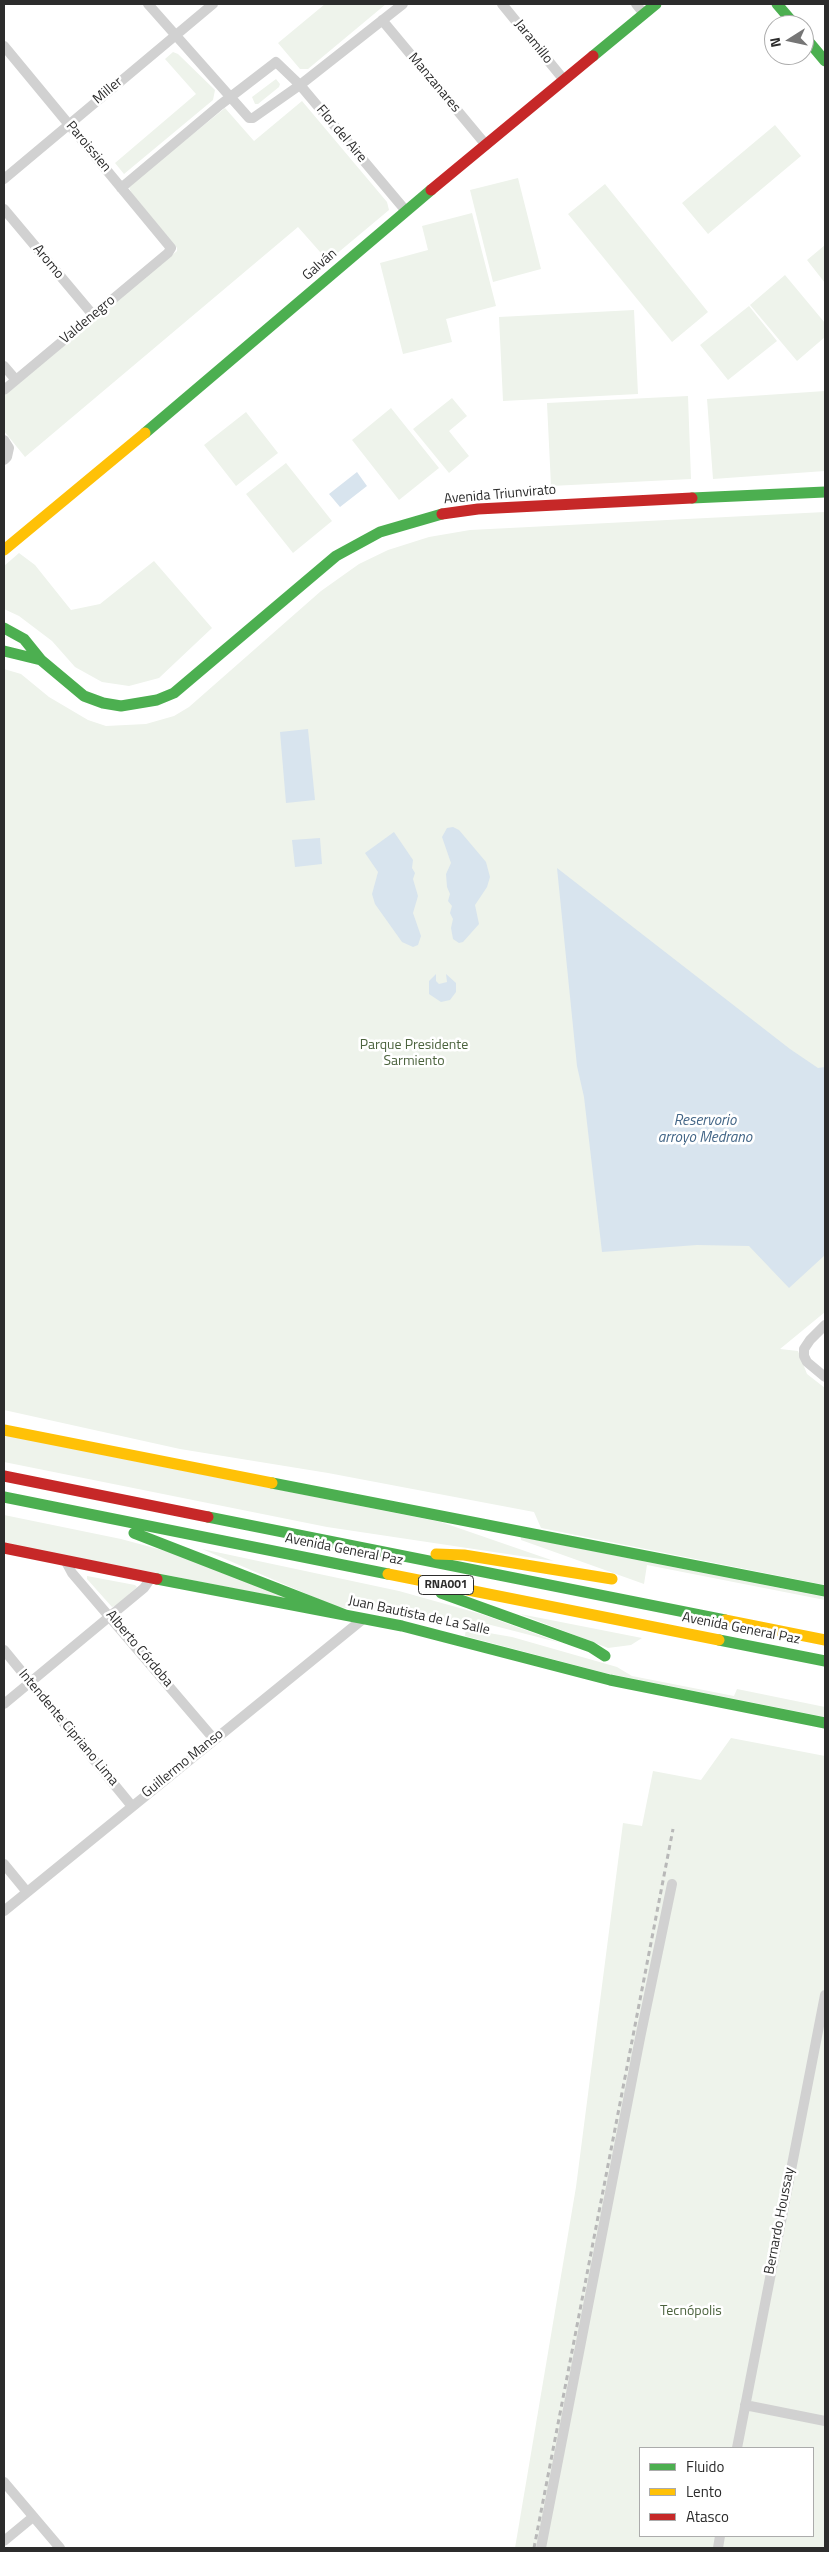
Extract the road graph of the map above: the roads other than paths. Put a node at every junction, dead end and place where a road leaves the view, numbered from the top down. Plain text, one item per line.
1 (148, 4) edge
2 (212, 4) edge
3 (403, 4) edge
4 (502, 4) edge
5 (636, 4) edge
6 (656, 4) edge
7 (777, 4) edge
8 (644, 14) junction
9 (786, 15) edge
10 (382, 20) junction
11 (174, 35) junction
12 (4, 46) edge
13 (814, 46) edge
14 (824, 57) edge
15 (564, 80) junction
16 (300, 85) junction
17 (230, 97) junction
18 (68, 124) junction
19 (486, 145) junction
20 (4, 179) edge
21 (122, 188) junction
22 (4, 209) edge
23 (406, 211) junction
24 (171, 248) joint
25 (93, 315) junction
26 (4, 366) edge
27 (16, 380) junction
28 (4, 390) edge
29 (4, 440) edge
30 (4, 460) edge
31 (825, 492) edge
32 (4, 550) edge
33 (4, 628) edge
34 (4, 651) edge
35 (42, 660) junction
36 (825, 1325) edge
37 (825, 1377) edge
38 (4, 1430) edge
39 (4, 1476) edge
40 (4, 1497) edge
41 (66, 1509) junction
42 (4, 1548) edge
43 (392, 1553) junction
44 (64, 1560) junction
45 (396, 1576) junction
46 (151, 1578) junction
47 (612, 1579) dead end
48 (825, 1591) edge
49 (110, 1615) junction
50 (345, 1616) junction
51 (364, 1619) junction
52 (825, 1640) edge
53 (4, 1650) edge
54 (605, 1656) dead end
55 (825, 1661) edge
56 (30, 1682) junction
57 (4, 1704) edge
58 (825, 1723) edge
59 (213, 1738) junction
60 (131, 1805) junction
61 (4, 1864) edge
62 (672, 1884) dead end
63 (27, 1892) junction
64 (4, 1911) edge
65 (825, 1995) edge
66 (745, 2405) junction
67 (825, 2421) edge
68 (737, 2447) edge
69 (4, 2482) edge
70 (33, 2517) junction
71 (4, 2541) edge
72 (60, 2548) edge
73 (541, 2548) edge

1 - 11 street
2 - 11 street, Miller
3 - 10 street
4 - 15 street, Jaramillo
5 - 8 street
6 - 8 main road, Galván
7 - 9 main road
8 - 15 main road, Galván
10 - 16 street
10 - 19 street, Manzanares
11 - 17 street
11 - 18 street, Miller
12 - 18 street, Paroissien
13 - 14 main road
15 - 19 main road, Galván
16 - 17 street
16 - 17 street, Flor del Aire
16 - 23 street, Flor del Aire
17 - 21 street
18 - 20 street, Miller
18 - 21 street, Paroissien
19 - 23 main road, Galván
21 - 24 street, Paroissien
22 - 25 street, Aromo
23 - 32 main road, Galván
24 - 25 street, Valdenegro
25 - 27 street, Valdenegro
26 - 27 street
27 - 28 street, Valdenegro
29 - 30 street
31 - 35 main road, Avenida Triunvirato
33 - 35 main road, Avenida Triunvirato
34 - 35 main road, Avenida Triunvirato
36 - 37 street
38 - 48 main road
39 - 43 main road, Avenida General Paz / RNA001
40 - 41 main road, Avenida General Paz / RNA001
41 - 45 main road, Avenida General Paz / RNA001
41 - 50 main road
42 - 44 main road, Juan Bautista de La Salle
43 - 47 main road
43 - 52 main road, Avenida General Paz / RNA001
44 - 46 main road, Juan Bautista de La Salle
44 - 49 street, Alberto Córdoba
45 - 54 main road
45 - 55 main road, Avenida General Paz / RNA001
46 - 49 street
46 - 50 main road, Juan Bautista de La Salle
49 - 56 street
49 - 59 street, Alberto Córdoba
50 - 51 main road, Juan Bautista de La Salle
51 - 58 main road, Juan Bautista de La Salle
51 - 59 street, Guillermo Manso
53 - 56 street, Intendente Cipriano Lima
56 - 57 street
56 - 60 street, Intendente Cipriano Lima
59 - 60 street, Guillermo Manso
60 - 63 street, Guillermo Manso
61 - 63 street
62 - 73 street
63 - 64 street, Guillermo Manso
65 - 66 street, Bernardo Houssay
66 - 67 street
66 - 68 street, Bernardo Houssay
69 - 70 street
70 - 71 street
70 - 72 street

